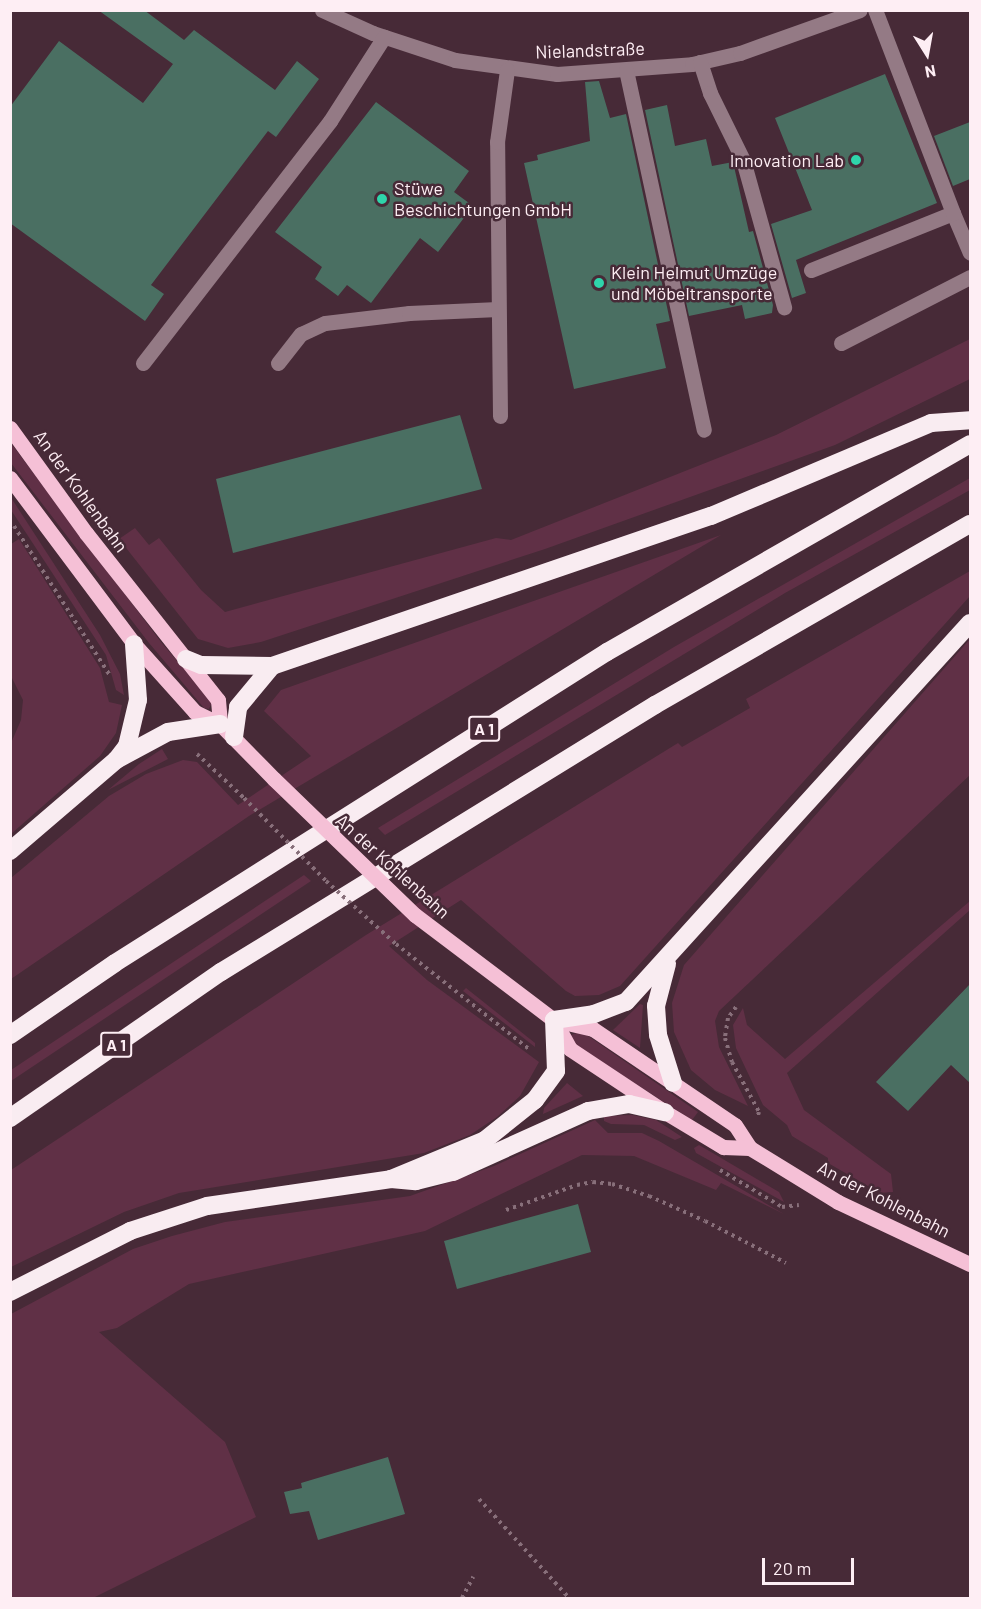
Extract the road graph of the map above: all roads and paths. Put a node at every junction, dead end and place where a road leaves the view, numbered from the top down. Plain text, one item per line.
1 (322, 10) edge
2 (860, 10) edge
3 (875, 10) edge
4 (384, 37) junction
5 (700, 62) junction
6 (507, 70) junction
7 (626, 70) junction
8 (953, 213) junction
9 (970, 253) edge
10 (811, 270) dead end
11 (970, 277) edge
12 (784, 307) dead end
13 (498, 309) junction
14 (841, 343) dead end
15 (143, 363) dead end
16 (278, 363) dead end
17 (500, 416) dead end
18 (970, 420) edge
19 (10, 428) edge
20 (704, 430) dead end
21 (970, 444) edge
22 (10, 478) edge
23 (970, 524) edge
24 (970, 623) edge
25 (134, 644) junction
26 (186, 659) junction
27 (272, 666) junction
28 (220, 724) junction
29 (234, 737) junction
30 (116, 760) junction
31 (244, 798) dead end
32 (10, 851) edge
33 (396, 944) dead end
34 (670, 957) junction
35 (736, 1007) dead end
36 (554, 1020) junction
37 (10, 1035) edge
38 (673, 1083) junction
39 (665, 1112) junction
40 (10, 1118) edge
41 (750, 1148) junction
42 (391, 1179) junction
43 (506, 1210) dead end
44 (786, 1263) dead end
45 (970, 1264) edge
46 (10, 1292) edge
47 (479, 1499) dead end
48 (473, 1577) dead end
49 (462, 1599) edge
50 (569, 1599) edge

1 - 4 street, Nielandstraße
2 - 5 street, Nielandstraße
3 - 8 street
4 - 6 street, Nielandstraße
4 - 15 street
5 - 7 street, Nielandstraße
5 - 12 street
6 - 7 street, Nielandstraße
6 - 13 street
7 - 20 street
8 - 9 street
8 - 10 street
11 - 14 street
13 - 16 street
13 - 17 street
18 - 27 highway
19 - 26 main road, An der Kohlenbahn
21 - 37 highway, A 1
22 - 25 main road, An der Kohlenbahn
23 - 40 highway, A 1
24 - 34 highway
25 - 28 main road, An der Kohlenbahn
25 - 30 highway
26 - 27 highway
26 - 28 main road, An der Kohlenbahn
27 - 29 highway
28 - 29 main road, An der Kohlenbahn
28 - 30 highway
29 - 36 main road, An der Kohlenbahn, bridge
30 - 32 highway
31 - 33 path, bridge
34 - 36 highway
34 - 38 highway
35 - 41 path
36 - 38 main road, An der Kohlenbahn
36 - 39 main road, An der Kohlenbahn
36 - 42 highway
38 - 41 main road, An der Kohlenbahn
39 - 41 main road, An der Kohlenbahn
39 - 42 highway
41 - 45 main road, An der Kohlenbahn
42 - 46 highway
43 - 44 path
47 - 50 path
48 - 49 path

